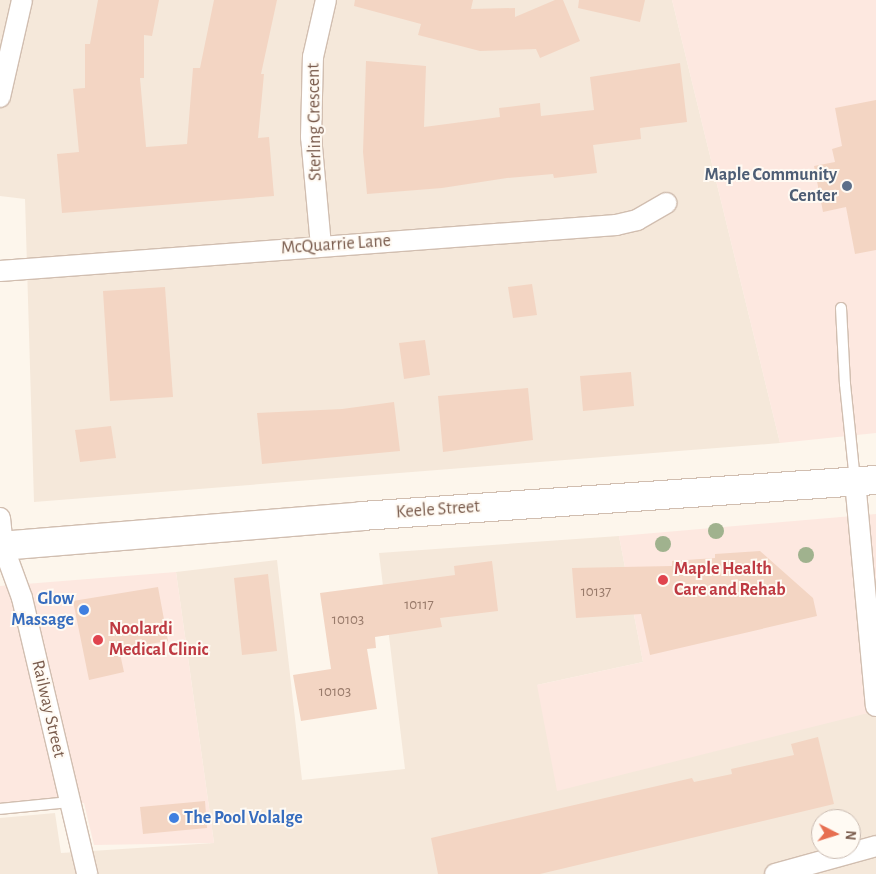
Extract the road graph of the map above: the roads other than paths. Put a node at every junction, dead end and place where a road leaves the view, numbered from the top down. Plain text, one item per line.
1 (22, 0) edge
2 (326, 0) edge
3 (0, 97) edge
4 (667, 202) dead end
5 (321, 246) junction
6 (0, 271) edge
7 (842, 308) dead end
8 (865, 480) edge
9 (0, 518) edge
10 (1, 546) edge
11 (876, 706) edge
12 (70, 802) junction
13 (0, 809) edge
14 (876, 846) edge
15 (87, 874) edge
16 (775, 874) edge

1 - 3 street
2 - 5 street, Sterling Crescent
4 - 5 street, McQuarrie Lane
5 - 6 street, McQuarrie Lane
7 - 8 lane
8 - 10 main road, Keele Street
8 - 11 street
9 - 10 street, Railway Street
10 - 12 street, Railway Street
12 - 13 lane
12 - 15 street, Railway Street
14 - 16 street

